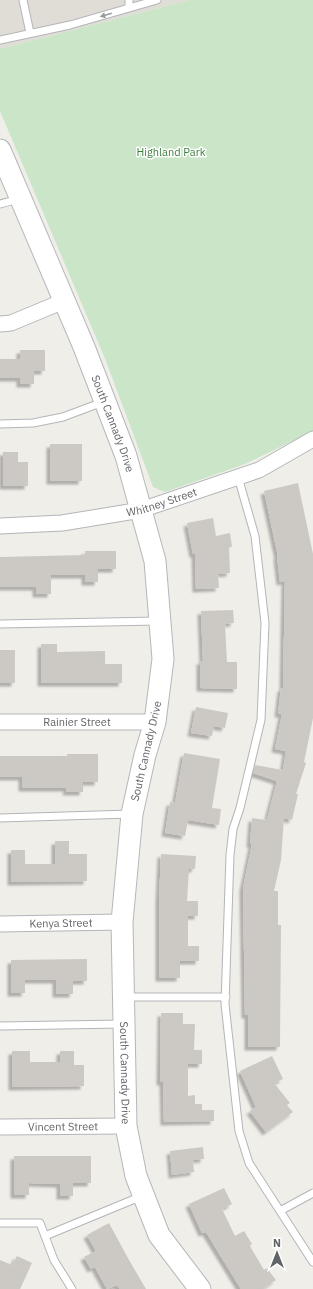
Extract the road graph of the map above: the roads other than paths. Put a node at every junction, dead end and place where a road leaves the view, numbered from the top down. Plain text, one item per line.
1 (23, 0) edge
2 (129, 0) edge
3 (157, 0) edge
4 (129, 8) junction
5 (30, 33) junction
6 (0, 40) edge
7 (0, 150) edge
8 (21, 198) junction
9 (0, 204) edge
10 (64, 300) junction
11 (0, 324) edge
12 (105, 401) junction
13 (0, 424) edge
14 (313, 440) edge
15 (238, 477) junction
16 (141, 510) junction
17 (0, 526) edge
18 (160, 621) junction
19 (0, 624) edge
20 (0, 722) edge
21 (155, 722) junction
22 (132, 814) junction
23 (0, 818) edge
24 (122, 922) junction
25 (0, 924) edge
26 (123, 997) junction
27 (226, 997) junction
28 (124, 1024) junction
29 (0, 1026) edge
30 (126, 1126) junction
31 (0, 1127) edge
32 (313, 1193) edge
33 (144, 1196) junction
34 (280, 1211) junction
35 (0, 1223) edge
36 (45, 1236) junction
37 (313, 1262) edge
38 (72, 1289) edge
39 (200, 1289) edge

1 - 5 lane
2 - 4 lane
3 - 4 lane
4 -> 5 lane
5 - 6 lane
7 - 8 street, South Cannady Drive
8 - 9 lane
8 - 10 street, South Cannady Drive
10 - 11 street
10 - 12 street, South Cannady Drive
12 - 13 lane
12 - 16 street, South Cannady Drive
14 - 15 street, Whitney Street
15 - 16 street, Whitney Street
15 - 27 lane
16 - 17 street, Whitney Street
16 - 18 street, South Cannady Drive
18 - 19 lane
18 - 21 street, South Cannady Drive
20 - 21 street, Rainier Street
21 - 22 street, South Cannady Drive
22 - 23 lane
22 - 24 street, South Cannady Drive
24 - 25 street, Kenya Street
24 - 26 street, South Cannady Drive
26 - 27 lane
26 - 28 street, South Cannady Drive
27 - 34 lane
28 - 29 lane
28 - 30 street, South Cannady Drive
30 - 31 street, Vincent Street
30 - 33 street, South Cannady Drive
32 - 34 lane
33 - 36 lane
33 - 39 street, South Cannady Drive
34 - 37 lane
35 - 36 lane
36 - 38 lane

